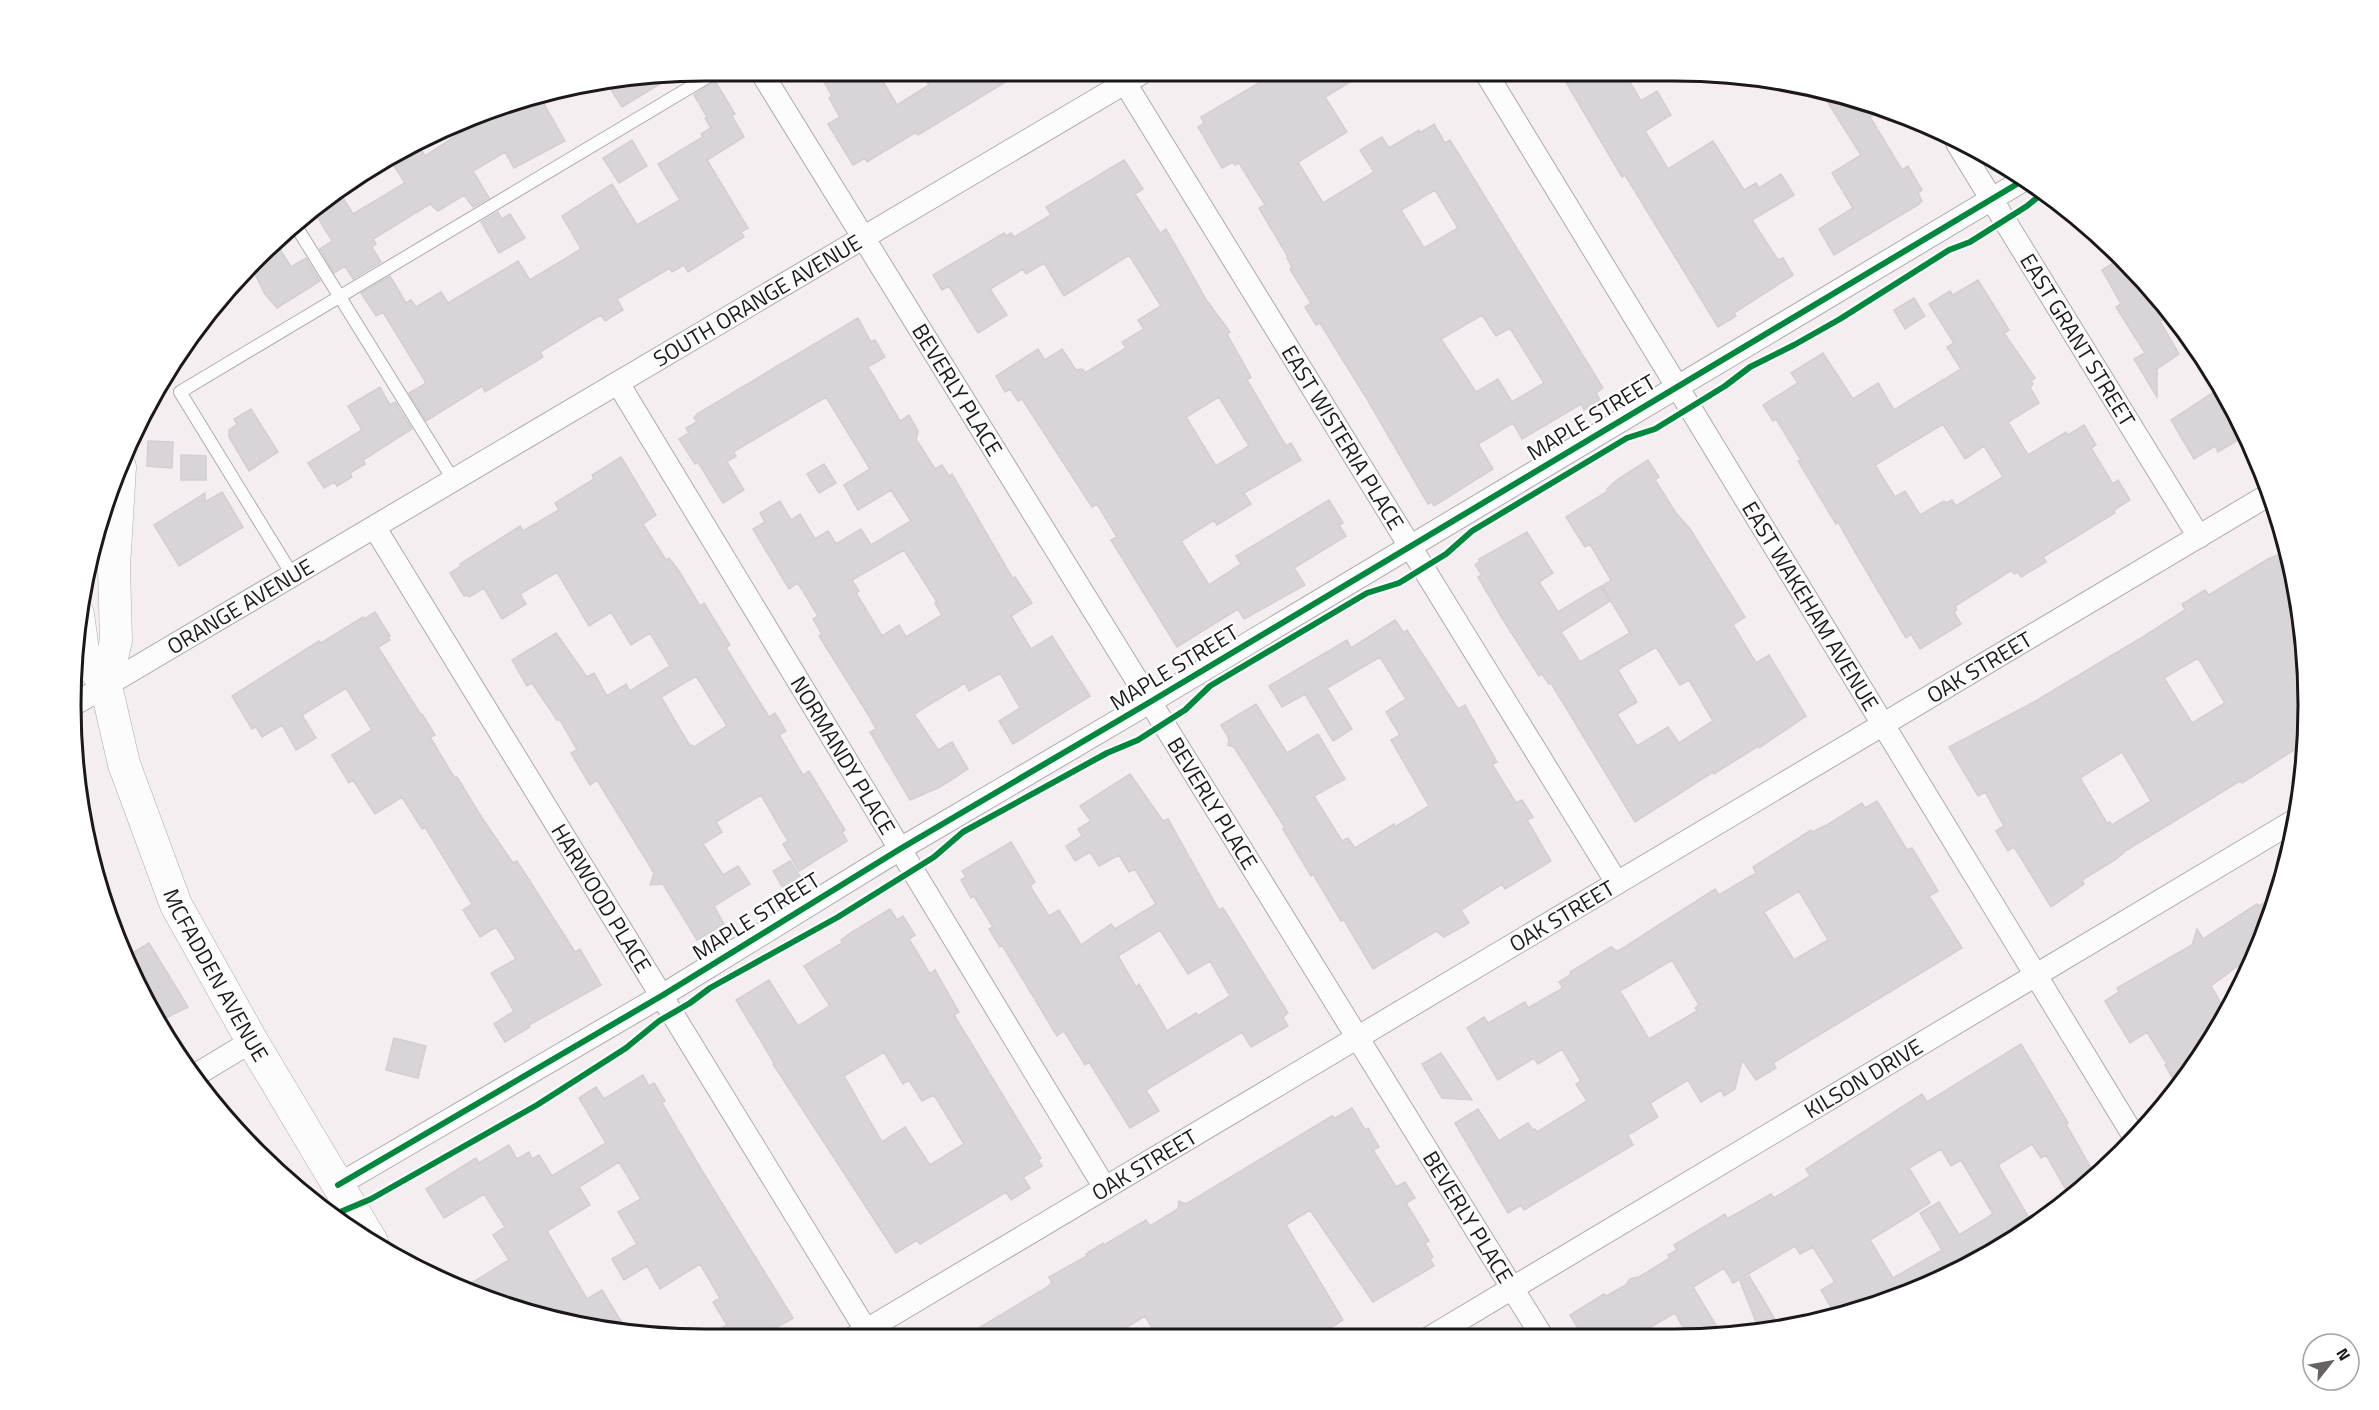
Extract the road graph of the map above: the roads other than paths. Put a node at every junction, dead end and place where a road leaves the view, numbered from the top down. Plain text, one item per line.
1 (700, 81) edge
2 (767, 81) edge
3 (1130, 81) edge
4 (1134, 81) edge
5 (1491, 81) edge
6 (1962, 152) edge
7 (2017, 184) edge
8 (1991, 200) junction
9 (299, 232) edge
10 (864, 238) junction
11 (340, 296) junction
12 (618, 383) junction
13 (1678, 386) junction
14 (454, 481) junction
15 (119, 492) edge
16 (2263, 498) edge
17 (375, 528) junction
18 (2199, 537) junction
19 (1409, 546) junction
20 (293, 576) junction
21 (83, 651) edge
22 (106, 686) junction
23 (81, 700) edge
24 (1150, 702) junction
25 (1883, 724) junction
26 (2286, 825) edge
27 (900, 849) junction
28 (1617, 883) junction
29 (2036, 975) junction
30 (663, 995) junction
31 (1358, 1038) junction
32 (252, 1041) junction
33 (201, 1072) edge
34 (2130, 1130) edge
35 (338, 1185) junction
36 (1105, 1188) junction
37 (363, 1227) edge
38 (1512, 1288) junction
39 (856, 1329) edge
40 (867, 1329) edge
41 (1444, 1329) edge
42 (1537, 1329) edge

1 - 11 lane
2 - 10 street, BEVERLY PLACE
3 - 10 street, SOUTH ORANGE AVENUE
4 - 19 street, EAST WISTERIA PLACE
5 - 13 street, EAST WAKEHAM AVENUE
6 - 8 street, EAST GRANT STREET
7 - 8 street, MAPLE STREET
8 - 13 street, MAPLE STREET
8 - 18 street, EAST GRANT STREET
9 - 11 lane
10 - 12 street, SOUTH ORANGE AVENUE
10 - 24 street, BEVERLY PLACE
11 - 14 lane
11 - 20 lane
12 - 14 street, SOUTH ORANGE AVENUE
12 - 27 street, NORMANDY PLACE
13 - 19 street, MAPLE STREET
13 - 25 street, EAST WAKEHAM AVENUE
14 - 17 street, SOUTH ORANGE AVENUE
15 - 22 street, MCFADDEN AVENUE
16 - 18 street, OAK STREET
17 - 20 street, ORANGE AVENUE
17 - 30 street, HARWOOD PLACE
18 - 25 street, OAK STREET
19 - 24 street, MAPLE STREET
19 - 28 street, EAST WISTERIA PLACE
20 - 22 street, ORANGE AVENUE
21 - 22 street, MCFADDEN AVENUE
22 - 23 street
22 - 32 street, MCFADDEN AVENUE
24 - 27 street, MAPLE STREET
24 - 31 street, BEVERLY PLACE
25 - 28 street, OAK STREET
25 - 29 street, EAST WAKEHAM AVENUE
26 - 29 street, KILSON DRIVE
27 - 30 street, MAPLE STREET
27 - 36 street, NORMANDY PLACE
28 - 31 street, OAK STREET
29 - 34 street, EAST WAKEHAM AVENUE
29 - 38 street, KILSON DRIVE
30 - 35 street, MAPLE STREET
30 - 39 street, HARWOOD PLACE
31 - 36 street, OAK STREET
31 - 38 street, BEVERLY PLACE
32 - 33 street
32 - 35 street, MCFADDEN AVENUE
35 - 37 street, MCFADDEN AVENUE
36 - 40 street, OAK STREET
38 - 41 street, KILSON DRIVE
38 - 42 street, BEVERLY PLACE

